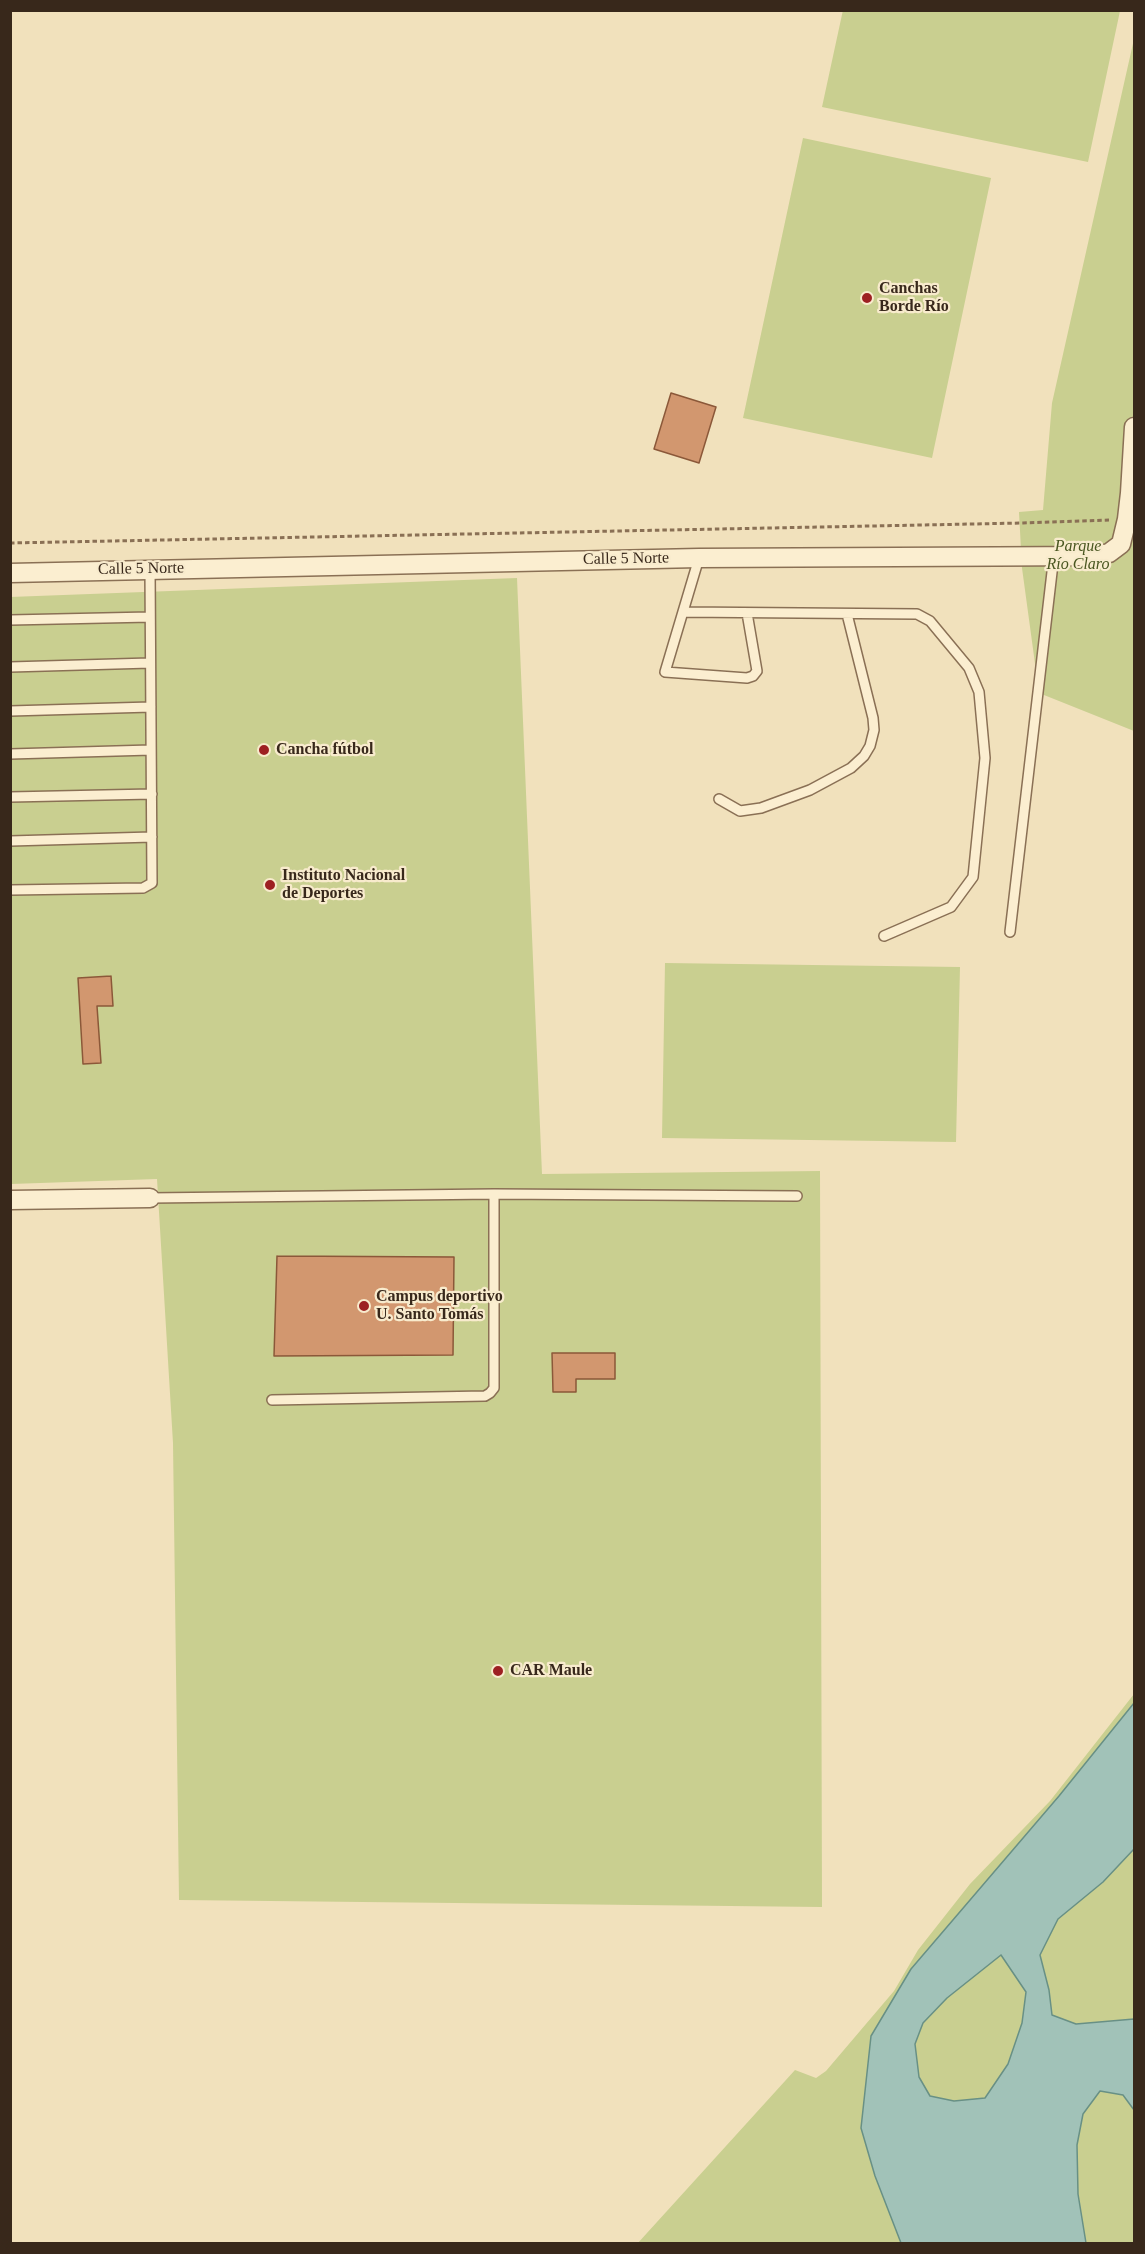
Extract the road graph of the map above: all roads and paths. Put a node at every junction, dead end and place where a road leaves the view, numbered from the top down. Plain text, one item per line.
1 (1134, 427) edge
2 (1127, 519) junction
3 (10, 543) edge
4 (1054, 555) junction
5 (699, 558) junction
6 (150, 569) junction
7 (10, 573) edge
8 (683, 612) junction
9 (747, 613) junction
10 (847, 614) junction
11 (150, 617) junction
12 (10, 620) edge
13 (150, 663) junction
14 (10, 667) edge
15 (151, 707) junction
16 (10, 711) edge
17 (152, 750) junction
18 (10, 754) edge
19 (152, 794) junction
20 (10, 797) edge
21 (718, 799) dead end
22 (152, 837) junction
23 (10, 841) edge
24 (10, 890) edge
25 (1010, 932) dead end
26 (884, 936) dead end
27 (494, 1194) junction
28 (797, 1196) dead end
29 (150, 1198) joint
30 (10, 1200) edge
31 (272, 1400) dead end

1 - 2 street, Calle 5 Norte
2 - 3 path
2 - 4 street, Calle 5 Norte
4 - 5 street, Calle 5 Norte
4 - 25 lane
5 - 6 street, Calle 5 Norte
5 - 8 lane
6 - 7 street, Calle 5 Norte
6 - 11 lane
8 - 9 lane
8 - 9 lane
9 - 10 lane
10 - 21 lane
10 - 26 lane
11 - 12 lane
11 - 13 lane
13 - 14 lane
13 - 15 lane
15 - 16 lane
15 - 17 lane
17 - 18 lane
17 - 19 lane
19 - 20 lane
19 - 22 lane
22 - 23 lane
22 - 24 lane
27 - 28 lane
27 - 29 lane
27 - 31 lane
29 - 30 street

